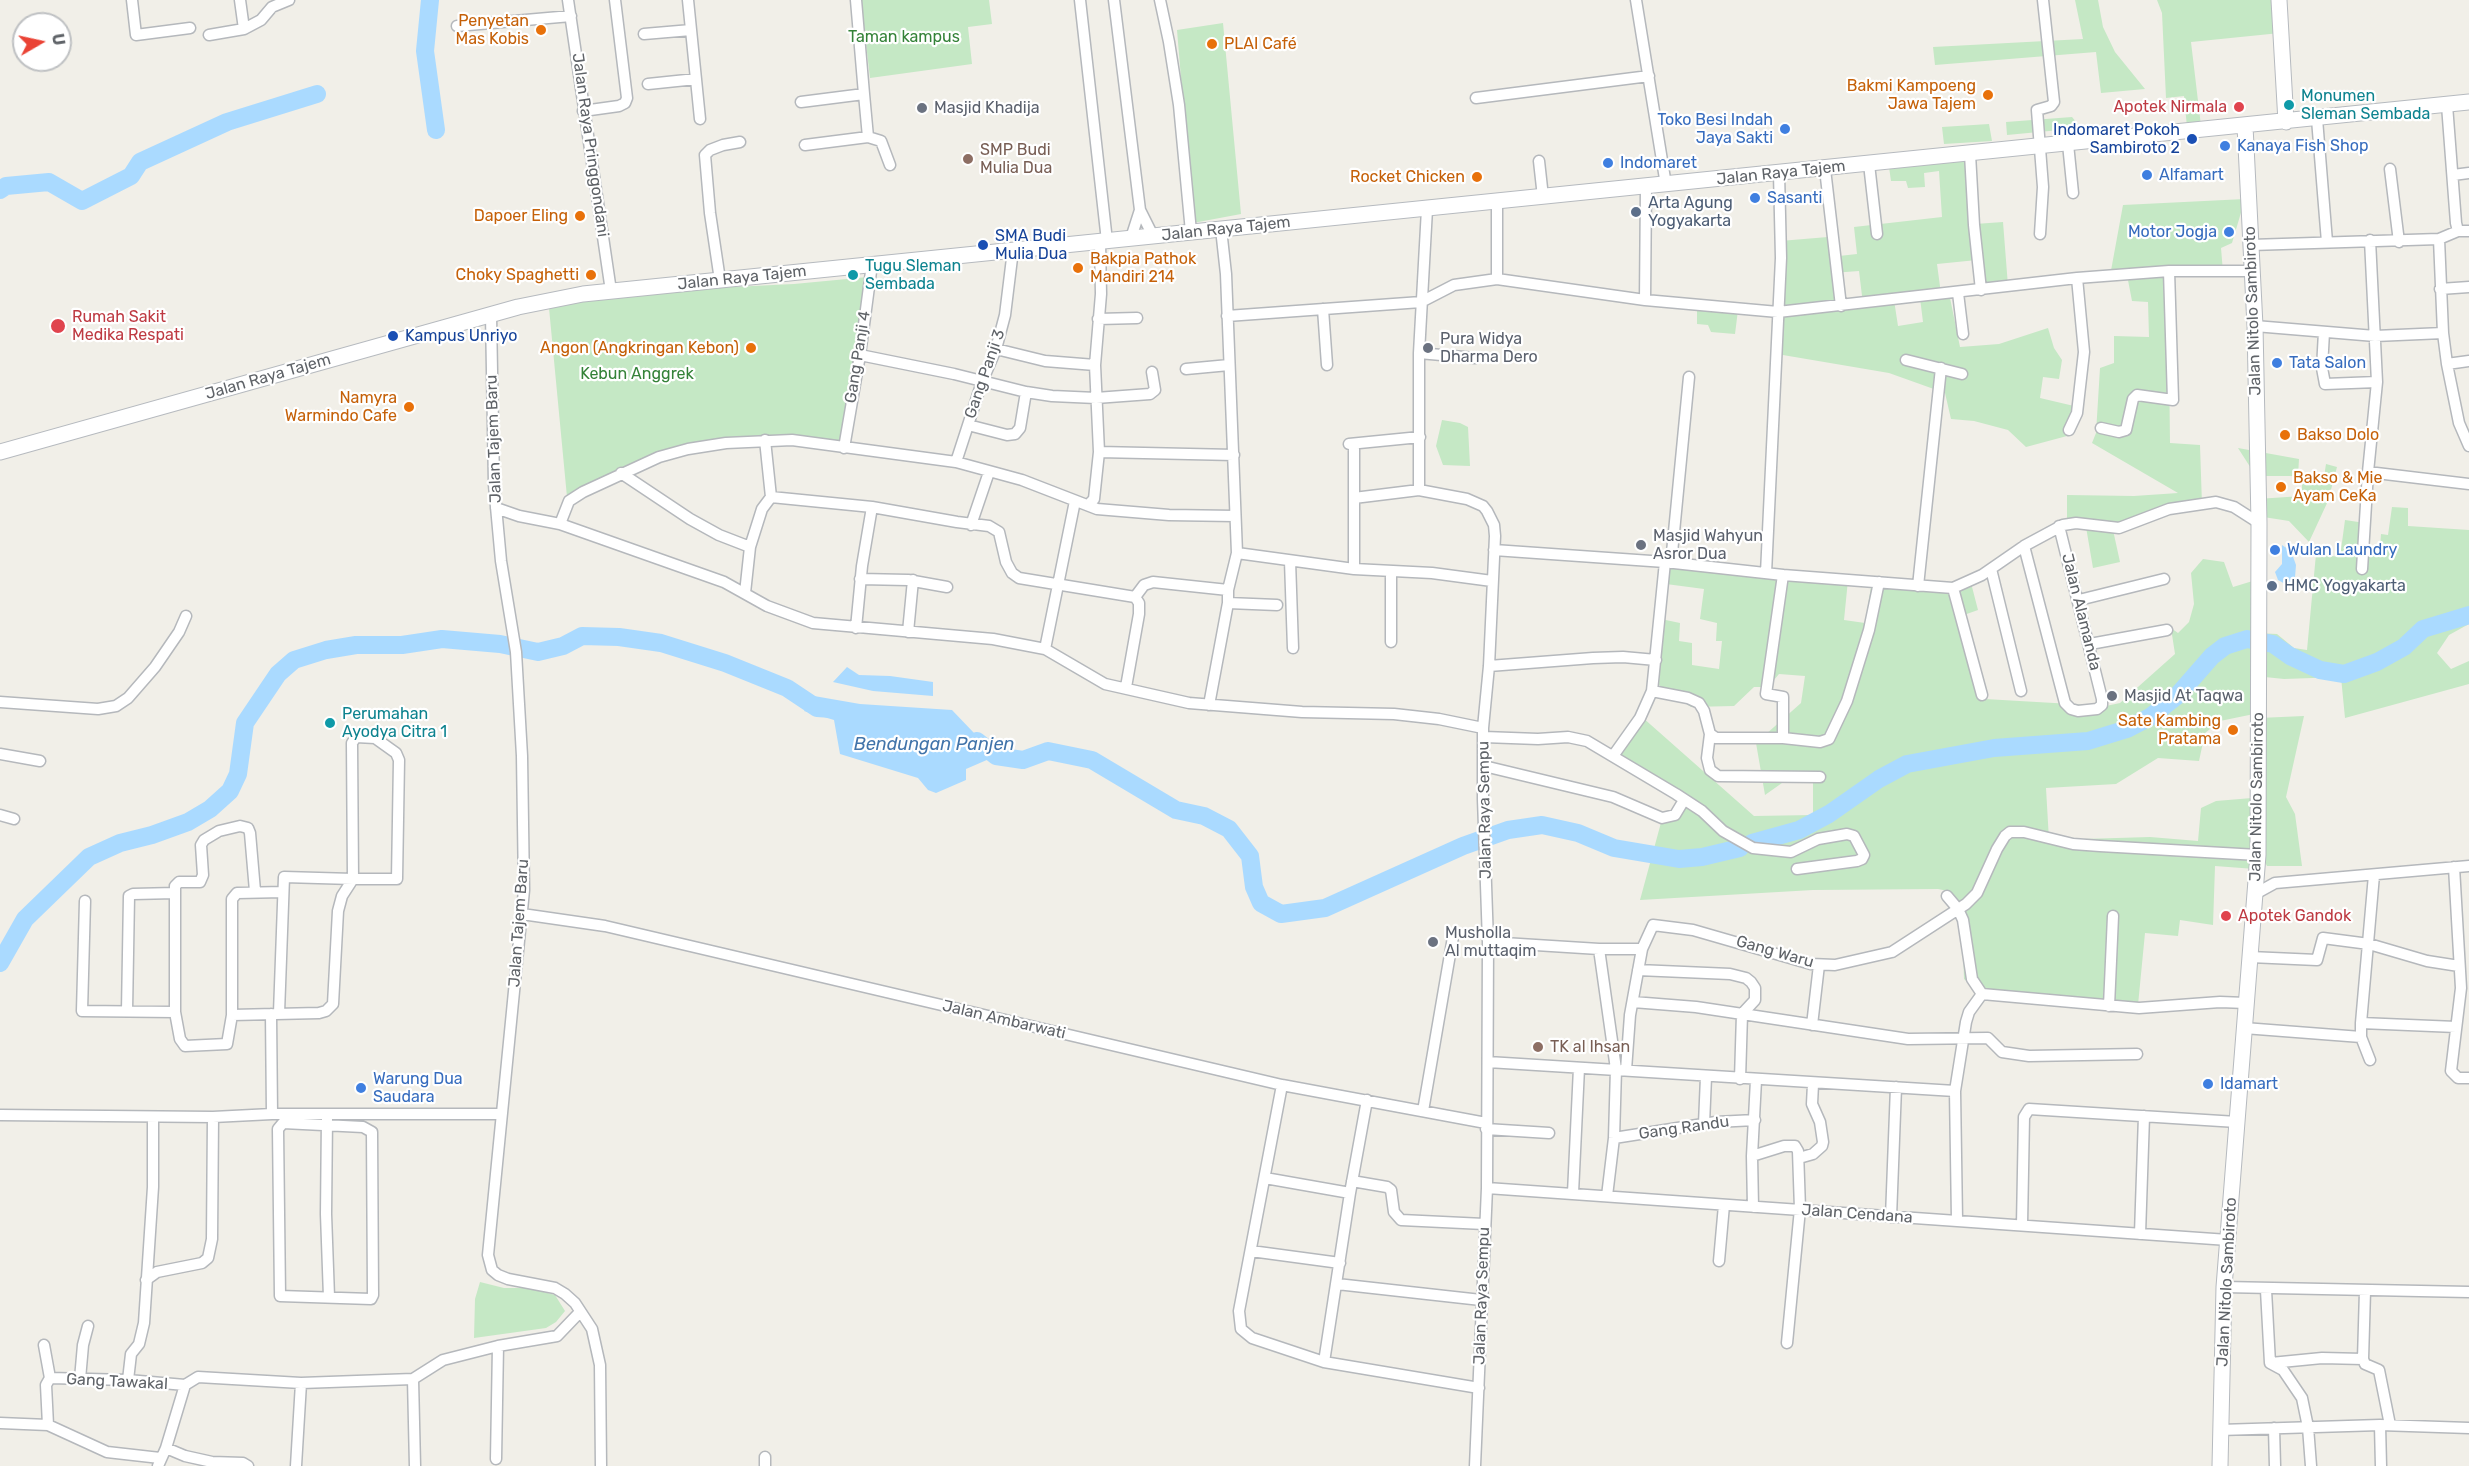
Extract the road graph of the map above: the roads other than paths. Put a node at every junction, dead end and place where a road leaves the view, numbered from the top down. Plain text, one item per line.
1 (132, 0) edge
2 (240, 0) edge
3 (289, 0) edge
4 (568, 0) edge
5 (615, 0) edge
6 (688, 0) edge
7 (856, 0) edge
8 (1080, 0) edge
9 (1114, 0) edge
10 (1160, 0) edge
11 (1636, 0) edge
12 (2043, 0) edge
13 (2279, 0) edge
14 (571, 16) junction
15 (457, 26) dead end
16 (190, 28) dead end
17 (244, 29) junction
18 (691, 30) junction
19 (645, 34) dead end
20 (209, 35) dead end
21 (1649, 76) junction
22 (696, 79) junction
23 (648, 84) dead end
24 (864, 94) junction
25 (1476, 98) dead end
26 (801, 102) dead end
27 (2469, 102) edge
28 (2447, 105) junction
29 (583, 111) junction
30 (700, 119) dead end
31 (2317, 119) junction
32 (2286, 122) junction
33 (2245, 126) junction
34 (868, 137) junction
35 (740, 142) dead end
36 (2068, 144) junction
37 (805, 145) dead end
38 (2041, 147) junction
39 (1970, 154) junction
40 (1539, 161) dead end
41 (1869, 164) junction
42 (890, 165) dead end
43 (1825, 169) junction
44 (2390, 169) dead end
45 (1779, 173) junction
46 (2469, 173) edge
47 (2452, 175) junction
48 (1666, 185) junction
49 (1646, 187) junction
50 (2073, 193) dead end
51 (1543, 197) junction
52 (1497, 202) junction
53 (1427, 209) junction
54 (1140, 210) junction
55 (1221, 230) junction
56 (2464, 231) edge
57 (1191, 232) junction
58 (1877, 234) dead end
59 (2040, 234) dead end
60 (1153, 236) junction
61 (1131, 238) junction
62 (2439, 239) junction
63 (2370, 240) junction
64 (1103, 241) junction
65 (2327, 242) junction
66 (2399, 242) junction
67 (2251, 245) junction
68 (1013, 250) junction
69 (872, 264) junction
70 (2169, 271) junction
71 (2252, 271) junction
72 (2078, 278) junction
73 (1497, 279) junction
74 (720, 280) junction
75 (2469, 287) edge
76 (1981, 290) junction
77 (2440, 290) junction
78 (611, 291) junction
79 (1958, 293) junction
80 (1645, 300) junction
81 (1421, 302) junction
82 (1841, 306) junction
83 (1323, 309) junction
84 (1778, 312) junction
85 (491, 315) junction
86 (1227, 316) junction
87 (1137, 318) dead end
88 (1098, 319) junction
89 (2255, 326) junction
90 (2324, 332) junction
91 (2443, 333) junction
92 (1963, 334) dead end
93 (2375, 336) junction
94 (996, 350) junction
95 (1419, 353) junction
96 (860, 355) junction
97 (1475, 358) dead end
98 (1906, 360) dead end
99 (2469, 361) edge
100 (2447, 364) junction
101 (1095, 365) junction
102 (1229, 365) junction
103 (1327, 365) dead end
104 (1186, 369) dead end
105 (1941, 369) junction
106 (1152, 372) dead end
107 (1962, 374) dead end
108 (1689, 377) dead end
109 (982, 382) junction
110 (2377, 382) junction
111 (1026, 392) junction
112 (1096, 398) junction
113 (968, 425) junction
114 (2101, 428) dead end
115 (2069, 430) dead end
116 (1420, 437) junction
117 (765, 440) junction
118 (2469, 446) edge
119 (844, 448) junction
120 (0, 452) edge
121 (1099, 452) junction
122 (1234, 455) junction
123 (956, 462) junction
124 (989, 472) junction
125 (2367, 472) junction
126 (621, 473) junction
127 (2469, 484) edge
128 (1419, 490) junction
129 (771, 497) junction
130 (1354, 498) junction
131 (1075, 501) junction
132 (1088, 505) junction
133 (872, 507) junction
134 (496, 508) junction
135 (1235, 516) junction
136 (2259, 523) junction
137 (560, 524) junction
138 (971, 525) junction
139 (2059, 526) junction
140 (2024, 546) junction
141 (750, 547) junction
142 (1494, 550) junction
143 (1238, 553) junction
144 (1290, 561) junction
145 (1668, 563) junction
146 (1354, 569) junction
147 (1990, 569) junction
148 (2362, 569) dead end
149 (1391, 572) junction
150 (1766, 573) junction
151 (1783, 575) junction
152 (860, 579) junction
153 (2164, 579) dead end
154 (912, 580) junction
155 (1492, 580) junction
156 (1879, 582) junction
157 (1058, 586) junction
158 (1918, 586) junction
159 (946, 587) dead end
160 (1953, 588) junction
161 (1228, 590) junction
162 (745, 593) junction
163 (1135, 597) junction
164 (2079, 600) junction
165 (1228, 603) junction
166 (1277, 604) dead end
167 (186, 616) dead end
168 (856, 628) junction
169 (2167, 630) dead end
170 (908, 632) junction
171 (1390, 642) dead end
172 (2090, 644) junction
173 (1293, 648) dead end
174 (1045, 649) junction
175 (1656, 660) junction
176 (1489, 666) junction
177 (1126, 687) junction
178 (1653, 691) junction
179 (2021, 691) dead end
180 (1982, 695) dead end
181 (0, 702) edge
182 (1209, 705) junction
183 (1483, 733) junction
184 (1710, 734) junction
185 (1783, 738) junction
186 (0, 754) edge
187 (1613, 756) junction
188 (40, 761) dead end
189 (1484, 766) junction
190 (1820, 777) dead end
191 (1684, 800) junction
192 (0, 815) edge
193 (14, 819) dead end
194 (2258, 855) junction
195 (2469, 866) edge
196 (2454, 867) junction
197 (1797, 869) dead end
198 (2257, 872) junction
199 (2374, 875) junction
200 (353, 879) junction
201 (2275, 883) junction
202 (255, 891) junction
203 (283, 892) junction
204 (175, 893) junction
205 (2255, 894) junction
206 (1947, 896) dead end
207 (85, 901) dead end
208 (1958, 909) junction
209 (522, 914) junction
210 (2113, 916) dead end
211 (1453, 937) dead end
212 (1488, 942) junction
213 (2369, 944) junction
214 (1642, 949) junction
215 (1599, 950) junction
216 (2250, 957) junction
217 (1819, 965) junction
218 (2459, 966) junction
219 (1638, 970) junction
220 (2465, 987) edge
221 (1982, 994) junction
222 (1633, 1002) junction
223 (2246, 1003) junction
224 (2109, 1006) junction
225 (127, 1011) junction
226 (175, 1012) junction
227 (275, 1014) junction
228 (1742, 1014) junction
229 (232, 1015) junction
230 (2361, 1023) junction
231 (1812, 1025) junction
232 (2456, 1027) junction
233 (2244, 1028) junction
234 (1964, 1037) junction
235 (2361, 1037) junction
236 (2137, 1054) dead end
237 (2370, 1060) dead end
238 (1488, 1062) junction
239 (1579, 1068) junction
240 (1621, 1070) junction
241 (1706, 1077) junction
242 (2469, 1078) edge
243 (1740, 1080) junction
244 (1756, 1080) junction
245 (1813, 1084) junction
246 (1282, 1085) junction
247 (1896, 1087) junction
248 (1955, 1091) junction
249 (1367, 1100) junction
250 (1423, 1111) junction
251 (0, 1114) edge
252 (272, 1114) junction
253 (501, 1114) junction
254 (2144, 1116) junction
255 (153, 1117) junction
256 (213, 1117) junction
257 (327, 1120) junction
258 (1755, 1120) junction
259 (2237, 1122) junction
260 (1704, 1124) junction
261 (1486, 1126) junction
262 (1549, 1133) dead end
263 (1614, 1138) junction
264 (1752, 1156) junction
265 (1799, 1158) junction
266 (1265, 1178) junction
267 (1351, 1187) junction
268 (1487, 1188) junction
269 (1572, 1193) junction
270 (1607, 1196) junction
271 (1724, 1205) junction
272 (1753, 1207) junction
273 (1800, 1209) junction
274 (1891, 1217) junction
275 (1957, 1220) junction
276 (1484, 1224) junction
277 (2022, 1225) junction
278 (2140, 1234) junction
279 (2228, 1240) junction
280 (1251, 1251) junction
281 (1719, 1262) dead end
282 (1340, 1263) junction
283 (146, 1280) junction
284 (1337, 1284) junction
285 (2224, 1287) junction
286 (2266, 1290) junction
287 (2365, 1291) junction
288 (2469, 1292) edge
289 (329, 1297) junction
290 (1481, 1300) junction
291 (580, 1312) junction
292 (88, 1326) dead end
293 (1787, 1343) dead end
294 (44, 1344) dead end
295 (498, 1346) junction
296 (2363, 1359) junction
297 (1324, 1362) junction
298 (2270, 1363) junction
299 (50, 1378) junction
300 (81, 1379) junction
301 (413, 1379) junction
302 (128, 1380) junction
303 (301, 1383) junction
304 (185, 1386) junction
305 (1479, 1388) junction
306 (0, 1423) edge
307 (48, 1425) junction
308 (2385, 1425) junction
309 (2308, 1427) junction
310 (2274, 1428) junction
311 (2469, 1428) edge
312 (2220, 1430) junction
313 (166, 1448) junction
314 (496, 1459) dead end
315 (159, 1462) edge
316 (248, 1466) edge
317 (296, 1466) edge
318 (415, 1466) edge
319 (601, 1466) edge
320 (1475, 1466) edge
321 (2220, 1466) edge
322 (2275, 1466) edge
323 (2311, 1466) edge
324 (2381, 1466) edge

1 - 16 street
2 - 17 street
3 - 17 street
4 - 14 street, Jalan Raya Pringgondani
5 - 29 street
6 - 18 street
7 - 24 street
8 - 64 street
9 - 54 street
10 - 57 street
11 - 21 street
12 - 38 street
13 - 32 main road
14 - 15 street
14 - 29 street, Jalan Raya Pringgondani
17 - 20 street
18 - 19 street
18 - 22 street
21 - 25 street
21 - 48 street
22 - 23 street
22 - 30 street
24 - 26 street
24 - 34 street
27 - 28 main road, Jalan Raya Tajem
28 - 31 main road, Jalan Raya Tajem
28 - 47 street
29 - 78 street, Jalan Raya Pringgondani
31 - 32 main road, Jalan Raya Tajem
31 - 65 street
32 - 33 main road, Jalan Raya Tajem
33 - 36 main road, Jalan Raya Tajem
33 - 67 main road, Jalan Nitolo Sambiroto
34 - 37 street
34 - 42 street
35 - 74 street
36 - 38 main road, Jalan Raya Tajem
36 - 50 street
38 - 39 main road, Jalan Raya Tajem
38 - 59 street
39 - 41 main road, Jalan Raya Tajem
39 - 76 street
40 - 51 street
41 - 43 main road, Jalan Raya Tajem
41 - 58 street
43 - 45 main road, Jalan Raya Tajem
43 - 82 street
44 - 66 street
45 - 48 main road, Jalan Raya Tajem
45 - 84 street
46 - 47 street
47 - 56 street
48 - 49 main road, Jalan Raya Tajem
49 - 51 main road, Jalan Raya Tajem
49 - 80 street
51 - 52 main road, Jalan Raya Tajem
52 - 53 main road, Jalan Raya Tajem
52 - 73 street
53 - 55 main road, Jalan Raya Tajem
53 - 81 street
54 - 60 street
54 - 61 street
55 - 57 main road, Jalan Raya Tajem
55 - 86 street
56 - 62 street
57 - 60 main road, Jalan Raya Tajem
60 - 61 main road, Jalan Raya Tajem
61 - 64 main road, Jalan Raya Tajem
62 - 66 street
62 - 77 street
63 - 65 street
63 - 66 street
63 - 93 street
64 - 68 main road, Jalan Raya Tajem
64 - 88 street
65 - 67 street
67 - 71 main road, Jalan Nitolo Sambiroto
68 - 69 main road, Jalan Raya Tajem
68 - 94 street, Gang Panji 3
69 - 74 main road, Jalan Raya Tajem
69 - 96 street, Gang Panji 4
70 - 71 street
70 - 72 street
70 - 114 street
71 - 89 main road, Jalan Nitolo Sambiroto
72 - 76 street
72 - 115 street
73 - 80 street
73 - 81 street
74 - 78 main road, Jalan Raya Tajem
75 - 77 street
76 - 79 street
77 - 91 street
78 - 85 main road, Jalan Raya Tajem
79 - 82 street
79 - 92 street
80 - 84 street
81 - 83 street
81 - 95 street
82 - 84 street
83 - 86 street
83 - 103 street
84 - 150 street
85 - 120 main road, Jalan Raya Tajem
85 - 134 street, Jalan Tajem Baru
86 - 102 street
87 - 88 street
88 - 101 street
89 - 90 street
89 - 136 main road, Jalan Nitolo Sambiroto
90 - 93 street
90 - 110 street
91 - 93 street
91 - 100 street
93 - 110 street
94 - 101 street
94 - 109 street, Gang Panji 3
95 - 97 street
95 - 116 street
96 - 109 street
96 - 119 street, Gang Panji 4
98 - 105 street
99 - 100 street
100 - 118 street
101 - 112 street
102 - 104 street
102 - 122 street
105 - 107 street
105 - 158 street
106 - 112 street
108 - 145 street
109 - 111 street
109 - 113 street, Gang Panji 3
110 - 125 street
111 - 112 street
111 - 113 street
112 - 121 street
113 - 123 street, Gang Panji 3
116 - 128 street
116 - 130 street
117 - 119 street
117 - 126 street
117 - 129 street
119 - 123 street
121 - 122 street
121 - 132 street
122 - 135 street
123 - 124 street
124 - 131 street
124 - 138 street
125 - 127 street
125 - 148 street
126 - 137 street
126 - 141 street
128 - 130 street, Jalan Raya Sempu
128 - 142 street, Jalan Raya Sempu
129 - 133 street
129 - 141 street
130 - 146 street
131 - 132 street
131 - 157 street
132 - 135 street
133 - 138 street
133 - 152 street
134 - 137 street
134 - 209 street, Jalan Tajem Baru
135 - 143 street
136 - 139 street
136 - 194 main road, Jalan Nitolo Sambiroto
137 - 162 street
138 - 157 street
139 - 140 street
139 - 164 street, Jalan Alamanda
140 - 147 street
140 - 172 street, Jalan Alamanda
141 - 162 street
142 - 145 street
142 - 155 street, Jalan Raya Sempu
143 - 144 street
143 - 161 street
144 - 146 street
144 - 173 street
145 - 150 street
145 - 175 street
146 - 149 street
147 - 160 street
147 - 179 street
149 - 155 street
149 - 171 street
150 - 151 street
151 - 156 street
151 - 185 street
152 - 154 street
152 - 168 street
153 - 164 street
154 - 159 street
154 - 170 street
155 - 176 street, Jalan Raya Sempu
156 - 158 street
156 - 185 street
157 - 163 street
157 - 174 street
158 - 160 street
160 - 180 street
161 - 163 street
161 - 165 street
162 - 168 street
163 - 177 street
164 - 172 street, Jalan Alamanda
165 - 166 street
165 - 182 street
167 - 181 street
168 - 170 street
169 - 172 street
170 - 174 street
174 - 177 street
175 - 176 street
175 - 178 street
176 - 183 street, Jalan Raya Sempu
177 - 182 street
178 - 184 street
178 - 187 street
182 - 183 street
183 - 187 street
183 - 189 street, Jalan Raya Sempu
184 - 185 street
184 - 190 street
186 - 188 street
187 - 191 street
189 - 191 street
189 - 212 street, Jalan Raya Sempu
191 - 197 street
192 - 193 street
194 - 198 main road, Jalan Nitolo Sambiroto
194 - 208 street, Gang Waru
195 - 196 street
196 - 199 street
196 - 218 street
198 - 201 street
198 - 205 main road, Jalan Nitolo Sambiroto
199 - 201 street
199 - 213 street
200 - 200 street
200 - 203 street
200 - 227 street
201 - 205 street
202 - 203 street
202 - 204 street
202 - 229 street
203 - 227 street
204 - 225 street
204 - 226 street
205 - 216 main road, Jalan Nitolo Sambiroto
206 - 208 street
207 - 225 street
208 - 217 street, Gang Waru
208 - 221 street
209 - 246 street, Jalan Ambarwati
209 - 253 street, Jalan Tajem Baru
210 - 224 street
211 - 250 street
212 - 215 street
212 - 238 street, Jalan Raya Sempu
213 - 216 street
213 - 218 street
213 - 230 street
214 - 215 street
214 - 217 street, Gang Waru
214 - 219 street
215 - 240 street
216 - 223 main road, Jalan Nitolo Sambiroto
217 - 231 street
218 - 220 street
219 - 222 street
219 - 228 street
220 - 232 street
221 - 224 street
221 - 234 street
222 - 228 street
222 - 240 street
223 - 224 street
223 - 233 main road, Jalan Nitolo Sambiroto
225 - 226 street
226 - 229 street
227 - 229 street
227 - 252 street
228 - 231 street
228 - 243 street
230 - 232 street
230 - 235 street
231 - 234 street
232 - 242 street
233 - 235 street
233 - 259 main road, Jalan Nitolo Sambiroto
234 - 236 street
234 - 248 street
235 - 237 street
238 - 239 street
238 - 261 street, Jalan Raya Sempu
239 - 240 street
239 - 269 street
240 - 241 street
240 - 263 street
241 - 243 street
241 - 260 street
243 - 244 street
244 - 245 street
244 - 258 street
245 - 247 street
245 - 265 street
246 - 249 street, Jalan Ambarwati
246 - 266 street
247 - 248 street
247 - 274 street
248 - 275 street
249 - 250 street, Jalan Ambarwati
249 - 267 street
250 - 261 street, Jalan Ambarwati
251 - 255 street
252 - 256 street
252 - 257 street
253 - 257 street
253 - 291 street, Jalan Tajem Baru
254 - 259 street
254 - 277 street
254 - 278 street
255 - 256 street
255 - 283 street
256 - 283 street
257 - 289 street
257 - 289 street
257 - 289 street
258 - 260 street, Gang Randu
258 - 264 street
259 - 279 main road, Jalan Nitolo Sambiroto
260 - 263 street, Gang Randu
261 - 262 street, Jalan Ambarwati
261 - 268 street, Jalan Raya Sempu
263 - 270 street
264 - 265 street
264 - 272 street
265 - 273 street
266 - 267 street
266 - 280 street
267 - 276 street
267 - 282 street
268 - 269 street, Jalan Cendana
268 - 276 street, Jalan Raya Sempu
269 - 270 street, Jalan Cendana
270 - 271 street, Jalan Cendana
271 - 272 street, Jalan Cendana
271 - 281 street
272 - 273 street, Jalan Cendana
273 - 274 street, Jalan Cendana
273 - 293 street
274 - 275 street, Jalan Cendana
275 - 277 street, Jalan Cendana
276 - 290 street, Jalan Raya Sempu
277 - 278 street, Jalan Cendana
278 - 279 street, Jalan Cendana
279 - 285 main road, Jalan Nitolo Sambiroto
280 - 282 street
280 - 297 street
282 - 284 street
283 - 302 street
284 - 290 street
284 - 297 street
285 - 286 street
285 - 312 main road, Jalan Nitolo Sambiroto
286 - 287 street
286 - 298 street
287 - 288 street
287 - 296 street
290 - 305 street, Jalan Raya Sempu
291 - 295 street
291 - 319 street, Jalan Tajem Baru
292 - 300 street
294 - 299 street
295 - 301 street
295 - 314 street
296 - 298 street
296 - 308 street
297 - 305 street
298 - 309 street
299 - 300 street, Gang Tawakal
299 - 307 street
300 - 302 street, Gang Tawakal
301 - 303 street
301 - 318 street
302 - 304 street, Gang Tawakal
303 - 304 street
303 - 317 street
304 - 313 street
305 - 320 street, Jalan Raya Sempu
306 - 307 street
307 - 315 street
308 - 309 street
308 - 311 street
308 - 324 street
309 - 310 street
309 - 323 street
310 - 312 street
310 - 322 street
312 - 321 main road, Jalan Nitolo Sambiroto
313 - 315 street
313 - 316 street

